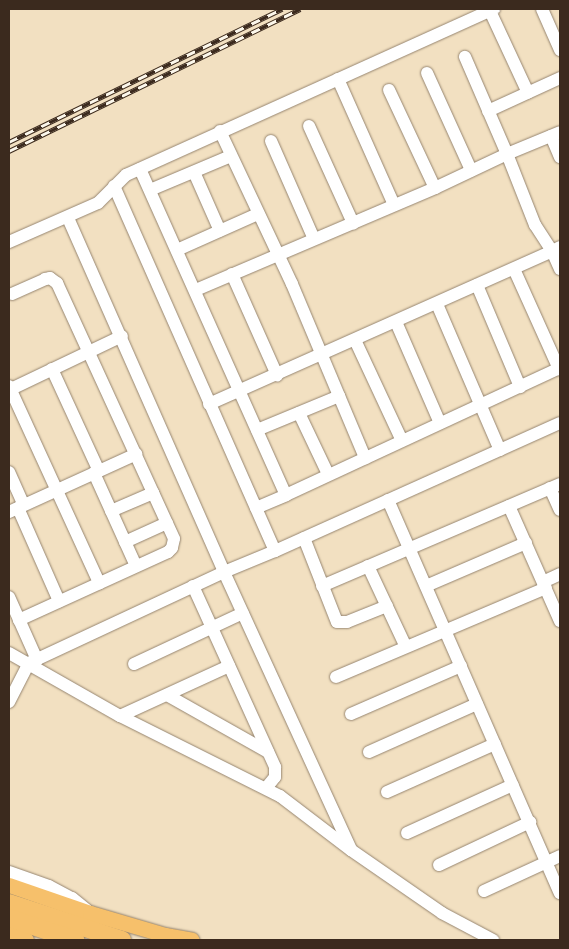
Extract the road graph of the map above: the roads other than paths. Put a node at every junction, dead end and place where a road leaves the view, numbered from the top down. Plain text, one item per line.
1 (542, 9) edge
2 (492, 10) edge
3 (560, 50) edge
4 (465, 57) dead end
5 (428, 73) dead end
6 (560, 78) edge
7 (338, 79) junction
8 (389, 90) dead end
9 (528, 93) junction
10 (488, 111) junction
11 (309, 126) dead end
12 (220, 131) junction
13 (556, 134) edge
14 (271, 141) dead end
15 (507, 154) junction
16 (231, 156) junction
17 (560, 156) edge
18 (140, 169) junction
19 (471, 170) junction
20 (194, 172) junction
21 (114, 186) junction
22 (435, 188) junction
23 (150, 190) junction
24 (394, 206) junction
25 (258, 214) junction
26 (68, 218) junction
27 (353, 223) junction
28 (220, 231) junction
29 (314, 239) junction
30 (9, 242) edge
31 (556, 249) edge
32 (177, 250) junction
33 (277, 254) junction
34 (514, 269) junction
35 (560, 269) edge
36 (232, 274) junction
37 (477, 286) junction
38 (196, 290) junction
39 (12, 294) dead end
40 (437, 304) junction
41 (396, 322) junction
42 (122, 336) junction
43 (355, 340) junction
44 (89, 351) junction
45 (321, 355) junction
46 (560, 368) edge
47 (52, 369) junction
48 (276, 375) junction
49 (520, 387) junction
50 (9, 388) edge
51 (240, 391) junction
52 (339, 396) junction
53 (209, 404) junction
54 (480, 405) junction
55 (299, 413) junction
56 (440, 423) junction
57 (560, 423) edge
58 (257, 430) junction
59 (402, 441) junction
60 (500, 450) junction
61 (136, 454) junction
62 (365, 458) junction
63 (9, 472) edge
64 (96, 472) junction
65 (328, 474) junction
66 (555, 486) edge
67 (56, 490) junction
68 (153, 493) junction
69 (286, 495) junction
70 (388, 500) junction
71 (509, 506) junction
72 (256, 508) junction
73 (17, 509) edge
74 (560, 510) edge
75 (111, 511) junction
76 (167, 523) junction
77 (304, 538) junction
78 (125, 542) junction
79 (526, 543) junction
80 (409, 549) junction
81 (275, 551) junction
82 (136, 566) junction
83 (368, 566) junction
84 (224, 572) junction
85 (560, 574) edge
86 (99, 583) junction
87 (544, 585) junction
88 (193, 586) junction
89 (322, 586) junction
90 (426, 586) junction
91 (9, 597) edge
92 (60, 601) junction
93 (387, 606) junction
94 (243, 613) junction
95 (19, 620) junction
96 (560, 621) edge
97 (212, 628) junction
98 (446, 631) junction
99 (406, 647) junction
100 (9, 653) edge
101 (33, 662) junction
102 (134, 664) dead end
103 (229, 666) junction
104 (461, 666) junction
105 (336, 677) dead end
106 (167, 695) junction
107 (9, 702) edge
108 (478, 704) junction
109 (350, 714) dead end
110 (120, 716) junction
111 (495, 744) junction
112 (268, 752) junction
113 (369, 752) dead end
114 (513, 786) junction
115 (266, 788) junction
116 (387, 792) dead end
117 (530, 822) junction
118 (407, 833) dead end
119 (351, 850) junction
120 (560, 856) edge
121 (547, 862) junction
122 (439, 865) dead end
123 (9, 872) edge
124 (9, 885) edge
125 (484, 891) dead end
126 (560, 893) edge
127 (9, 904) edge
128 (90, 913) junction
129 (9, 918) edge
130 (9, 934) edge
131 (26, 940) edge
132 (75, 940) edge
133 (122, 940) edge
134 (192, 940) edge
135 (493, 940) edge

1 - 3 street
2 - 7 street
2 - 9 street
4 - 10 street
5 - 19 street
6 - 9 street
7 - 12 street
7 - 24 street
8 - 22 street
9 - 10 street
10 - 15 street
11 - 27 street
12 - 16 street
12 - 18 street
13 - 15 street
13 - 17 street
14 - 29 street
15 - 19 street
15 - 31 street
16 - 20 street
16 - 25 street
18 - 21 street
18 - 23 street
19 - 22 street
20 - 23 street
20 - 28 street
21 - 26 street
21 - 53 street
22 - 24 street
23 - 32 street
24 - 27 street
25 - 28 street
25 - 33 street
26 - 30 street
26 - 42 street
27 - 29 street
28 - 32 street
29 - 33 street
31 - 34 street
31 - 35 street
32 - 38 street
33 - 36 street
33 - 45 street
34 - 37 street
34 - 46 street
36 - 38 street
36 - 48 street
37 - 40 street
37 - 49 street
38 - 51 street
39 - 44 street
40 - 41 street
40 - 54 street
41 - 43 street
41 - 56 street
42 - 44 street
42 - 84 street
43 - 45 street
43 - 59 street
44 - 47 street
44 - 61 street
45 - 48 street
45 - 52 street
46 - 49 street
47 - 50 street
47 - 64 street
48 - 51 street
49 - 54 street
50 - 67 street
51 - 53 street
51 - 58 street
52 - 55 street
52 - 62 street
53 - 72 street
54 - 56 street
54 - 60 street
55 - 58 street
55 - 65 street
56 - 59 street
57 - 60 street
58 - 69 street
59 - 62 street
60 - 70 street
61 - 64 street
61 - 68 street
62 - 65 street
63 - 73 street
64 - 67 street
64 - 75 street
65 - 69 street
66 - 71 street
66 - 74 street
67 - 73 street
67 - 86 street
68 - 75 street
68 - 76 street
69 - 72 street
70 - 77 street
70 - 80 street
71 - 79 street
71 - 80 street
72 - 81 street
73 - 92 street
75 - 78 street
76 - 78 street
76 - 82 street
77 - 81 street
77 - 89 street
78 - 82 street
79 - 87 street
79 - 90 street
80 - 83 street
80 - 90 street
81 - 84 street
82 - 86 street
83 - 89 street
83 - 93 street
84 - 88 street
84 - 94 street
85 - 87 street
86 - 92 street
87 - 96 street
87 - 98 street
88 - 97 street
88 - 101 street
89 - 93 street
90 - 98 street
91 - 95 street
92 - 95 street
93 - 99 street
94 - 97 street
94 - 119 street
95 - 101 street
97 - 102 street
97 - 103 street
98 - 99 street
98 - 104 street
99 - 105 street
100 - 101 street
101 - 107 street
101 - 110 street
103 - 106 street
103 - 112 street
104 - 108 street
104 - 109 street
106 - 110 street
106 - 112 street
108 - 111 street
108 - 113 street
110 - 115 street
111 - 114 street
111 - 116 street
112 - 115 street
114 - 117 street
114 - 118 street
115 - 119 street
117 - 121 street
117 - 122 street
119 - 135 street
120 - 121 street
121 - 125 street
121 - 126 street
123 - 128 street
124 - 128 main road
127 - 133 highway
128 - 134 main road
129 - 132 highway
130 - 131 main road

